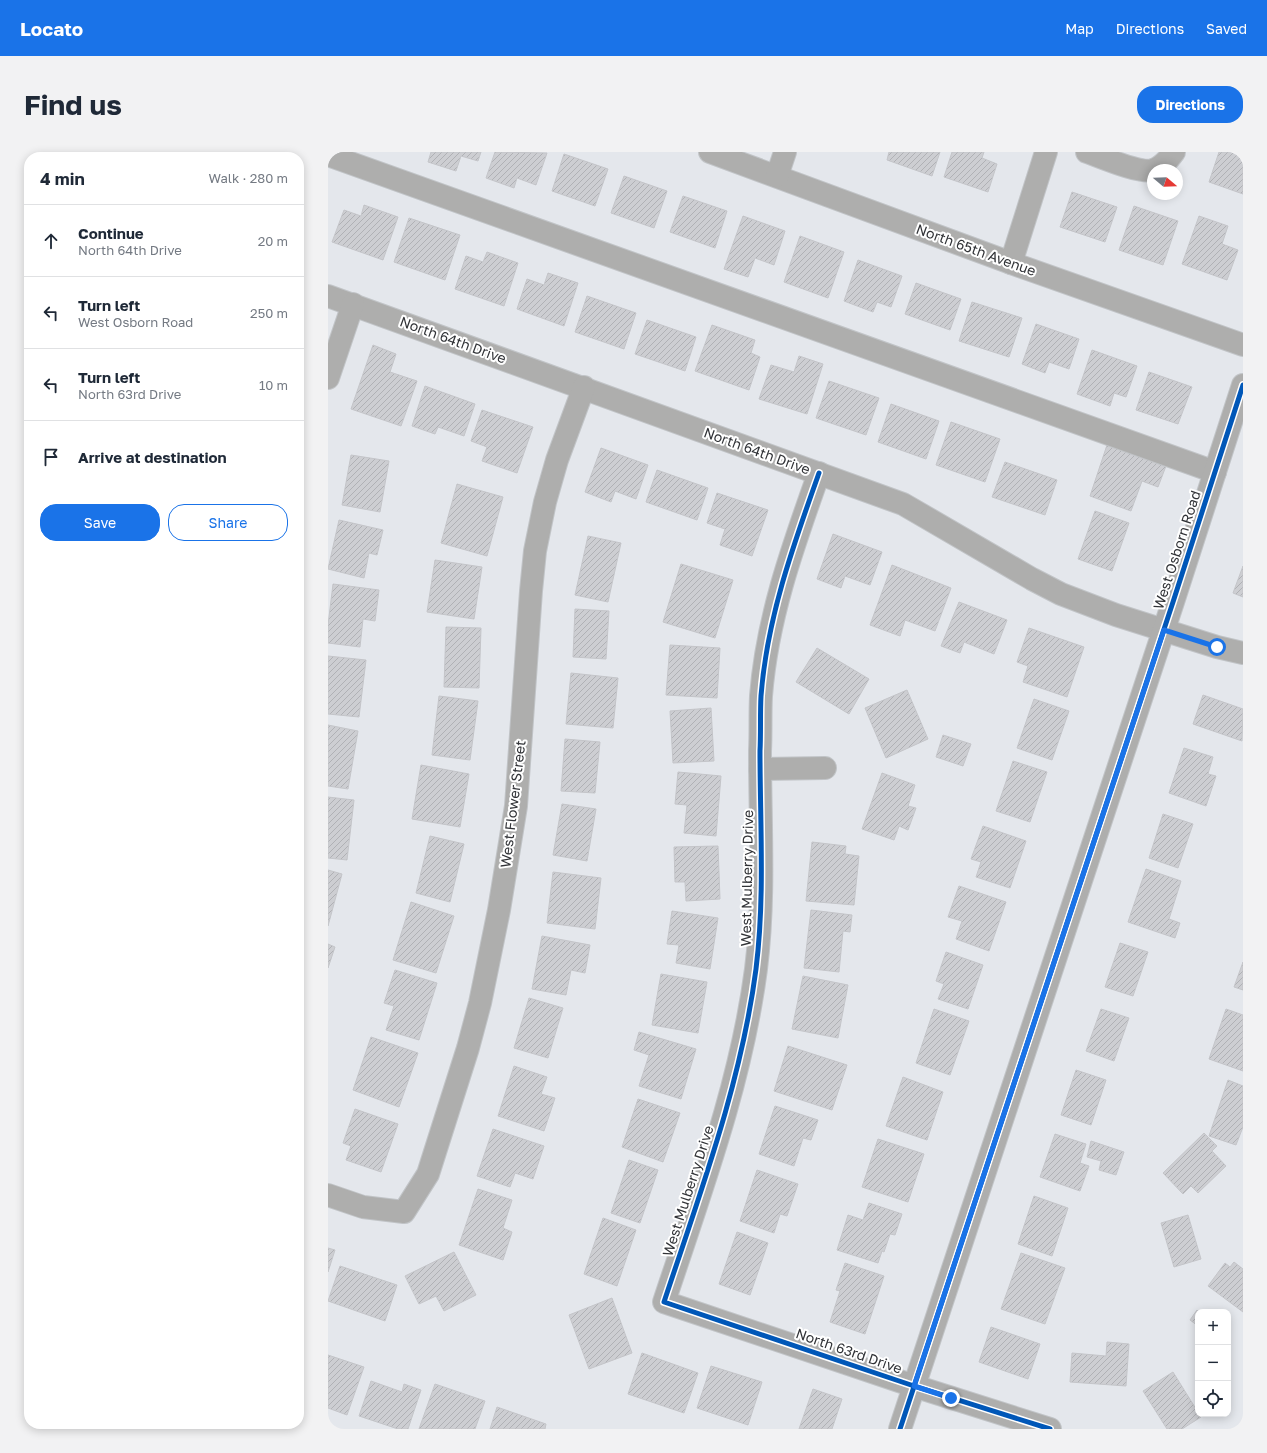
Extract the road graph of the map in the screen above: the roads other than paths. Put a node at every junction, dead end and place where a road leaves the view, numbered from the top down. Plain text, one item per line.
1 (710, 152) edge
2 (784, 152) edge
3 (1046, 152) edge
4 (1087, 152) edge
5 (1174, 152) edge
6 (328, 156) edge
7 (777, 176) junction
8 (1011, 263) junction
9 (328, 296) edge
10 (353, 304) junction
11 (1243, 345) edge
12 (328, 378) edge
13 (1243, 385) edge
14 (584, 387) junction
15 (1215, 472) junction
16 (820, 473) junction
17 (1164, 630) junction
18 (1243, 653) edge
19 (825, 768) dead end
20 (760, 769) junction
21 (328, 1195) edge
22 (664, 1302) joint
23 (914, 1386) junction
24 (900, 1429) edge
25 (1050, 1429) edge

1 - 7 street, North 65th Avenue
2 - 7 street
3 - 8 street
4 - 5 street
6 - 15 street
7 - 8 street, North 65th Avenue
8 - 11 street, North 65th Avenue
9 - 10 street, North 64th Drive
10 - 12 street
10 - 14 street, North 64th Drive
13 - 15 street, West Osborn Road
14 - 16 street, North 64th Drive
14 - 21 street, West Flower Street
15 - 17 street, West Osborn Road
16 - 17 street, North 64th Drive
16 - 20 street, West Mulberry Drive
17 - 18 street, North 64th Drive
17 - 23 street, West Osborn Road
19 - 20 street
20 - 22 street, West Mulberry Drive
22 - 23 street, North 63rd Drive
23 - 24 street, West Osborn Road
23 - 25 street, North 63rd Drive

